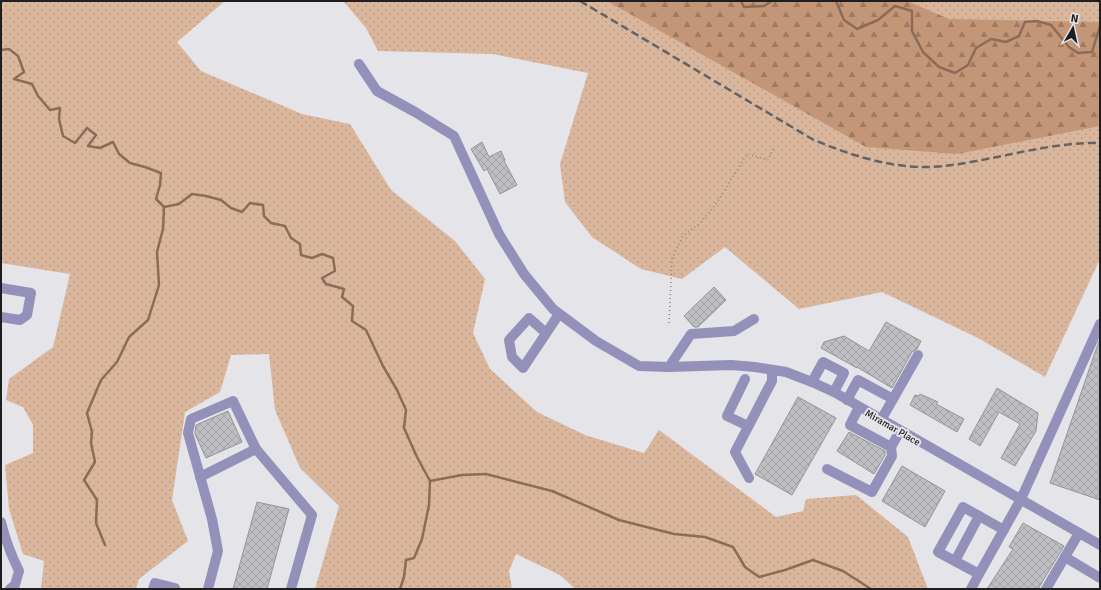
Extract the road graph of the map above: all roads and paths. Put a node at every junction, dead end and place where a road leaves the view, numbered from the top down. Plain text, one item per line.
1 (359, 64) dead end
2 (774, 147) dead end
3 (1, 288) edge
4 (559, 314) junction
5 (1, 317) edge
6 (754, 319) dead end
7 (669, 323) dead end
8 (1100, 324) edge
9 (546, 333) junction
10 (918, 355) dead end
11 (669, 367) junction
12 (772, 370) junction
13 (745, 379) dead end
14 (812, 382) junction
15 (834, 392) junction
16 (893, 399) junction
17 (846, 400) junction
18 (859, 407) junction
19 (881, 420) junction
20 (748, 426) junction
21 (900, 431) junction
22 (891, 447) junction
23 (256, 449) junction
24 (828, 469) dead end
25 (200, 476) junction
26 (749, 478) dead end
27 (1021, 499) junction
28 (979, 516) junction
29 (1, 522) edge
30 (1004, 530) junction
31 (1079, 532) junction
32 (1100, 545) edge
33 (1065, 557) junction
34 (955, 561) junction
35 (979, 574) junction
36 (1100, 578) edge
37 (10, 589) edge
38 (153, 589) edge
39 (175, 589) edge
40 (208, 589) edge
41 (291, 589) edge
42 (971, 589) edge
43 (1046, 589) edge

1 - 4 street, Miramar Place
2 - 7 path
3 - 5 street
4 - 9 street
4 - 11 street, Miramar Place
6 - 11 street
8 - 27 street
9 - 9 street
10 - 16 street
11 - 12 street, Miramar Place
12 - 14 street, Miramar Place
12 - 20 street
13 - 20 street
14 - 15 street, Miramar Place
14 - 15 street
15 - 17 street, Miramar Place
16 - 17 street
16 - 19 street
17 - 18 street, Miramar Place
18 - 19 street, Miramar Place
18 - 22 street
19 - 21 street, Miramar Place
20 - 26 street
21 - 22 street
21 - 27 street, Miramar Place
22 - 24 street
23 - 25 street
23 - 25 street
23 - 41 street
25 - 40 street
27 - 30 street
27 - 31 street, Miramar Place
28 - 30 street
28 - 34 street
28 - 34 street
29 - 37 street
30 - 35 street
31 - 32 street, Miramar Place
31 - 33 street
33 - 36 street
33 - 43 street
34 - 35 street
35 - 42 street
38 - 39 street

